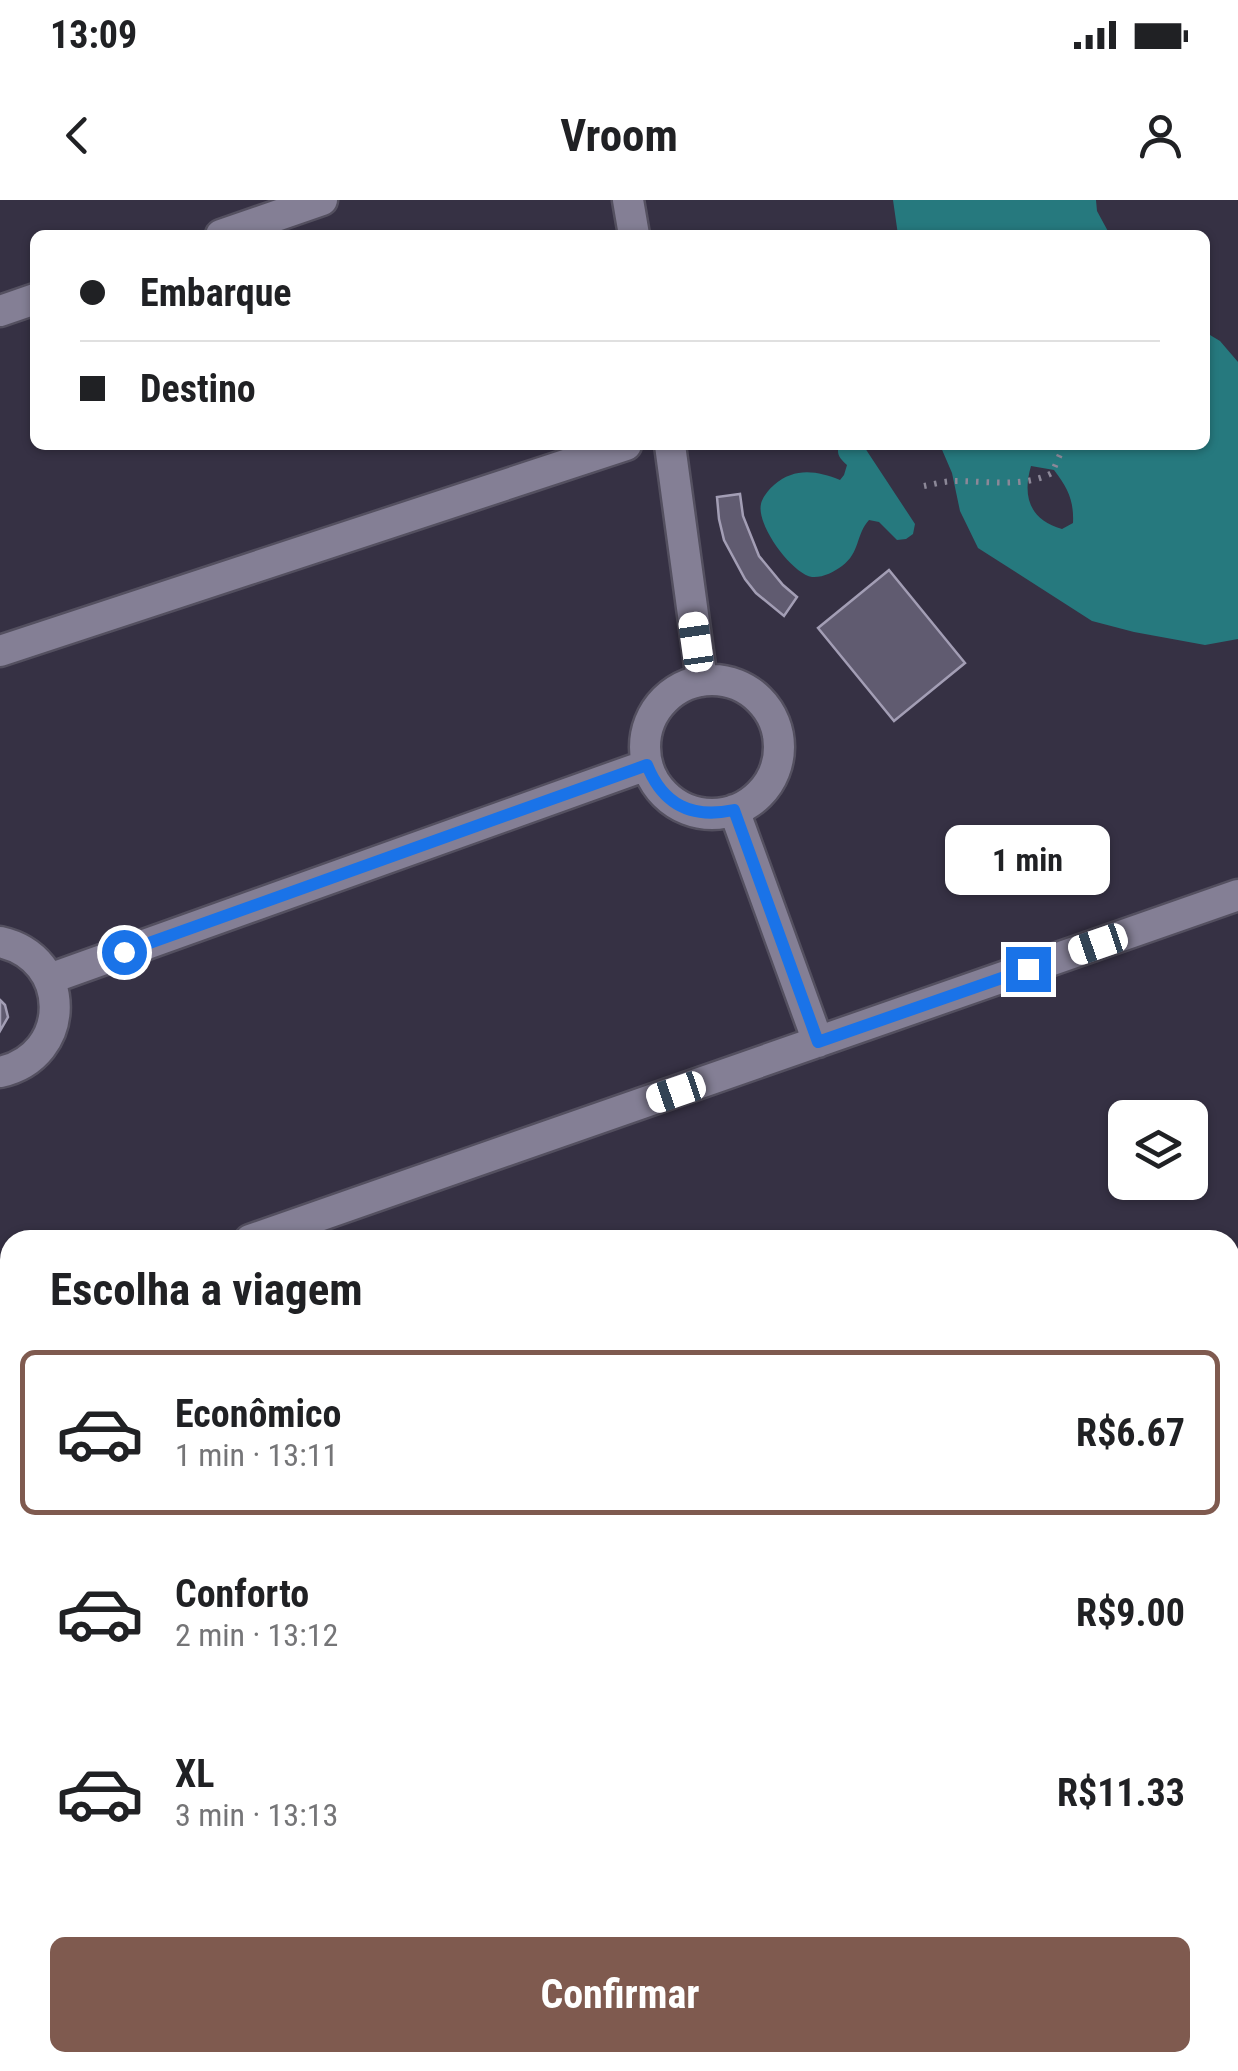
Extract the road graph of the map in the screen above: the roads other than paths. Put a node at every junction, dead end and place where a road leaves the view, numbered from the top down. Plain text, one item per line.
1 (322, 200) edge
2 (628, 200) edge
3 (235, 230) edge
4 (633, 230) edge
5 (30, 301) edge
6 (0, 312) edge
7 (611, 450) edge
8 (671, 450) edge
9 (0, 652) edge
10 (702, 681) junction
11 (647, 765) junction
12 (734, 810) junction
13 (1238, 895) edge
14 (0, 942) edge
15 (49, 979) junction
16 (818, 1042) junction
17 (0, 1072) edge
18 (279, 1230) edge

1 - 3 street
2 - 4 street
5 - 6 street
7 - 9 street
8 - 10 street
10 - 11 street
10 - 12 street
11 - 12 street
11 - 15 street
12 - 16 street
13 - 16 street
14 - 15 street
15 - 17 street
16 - 18 street

